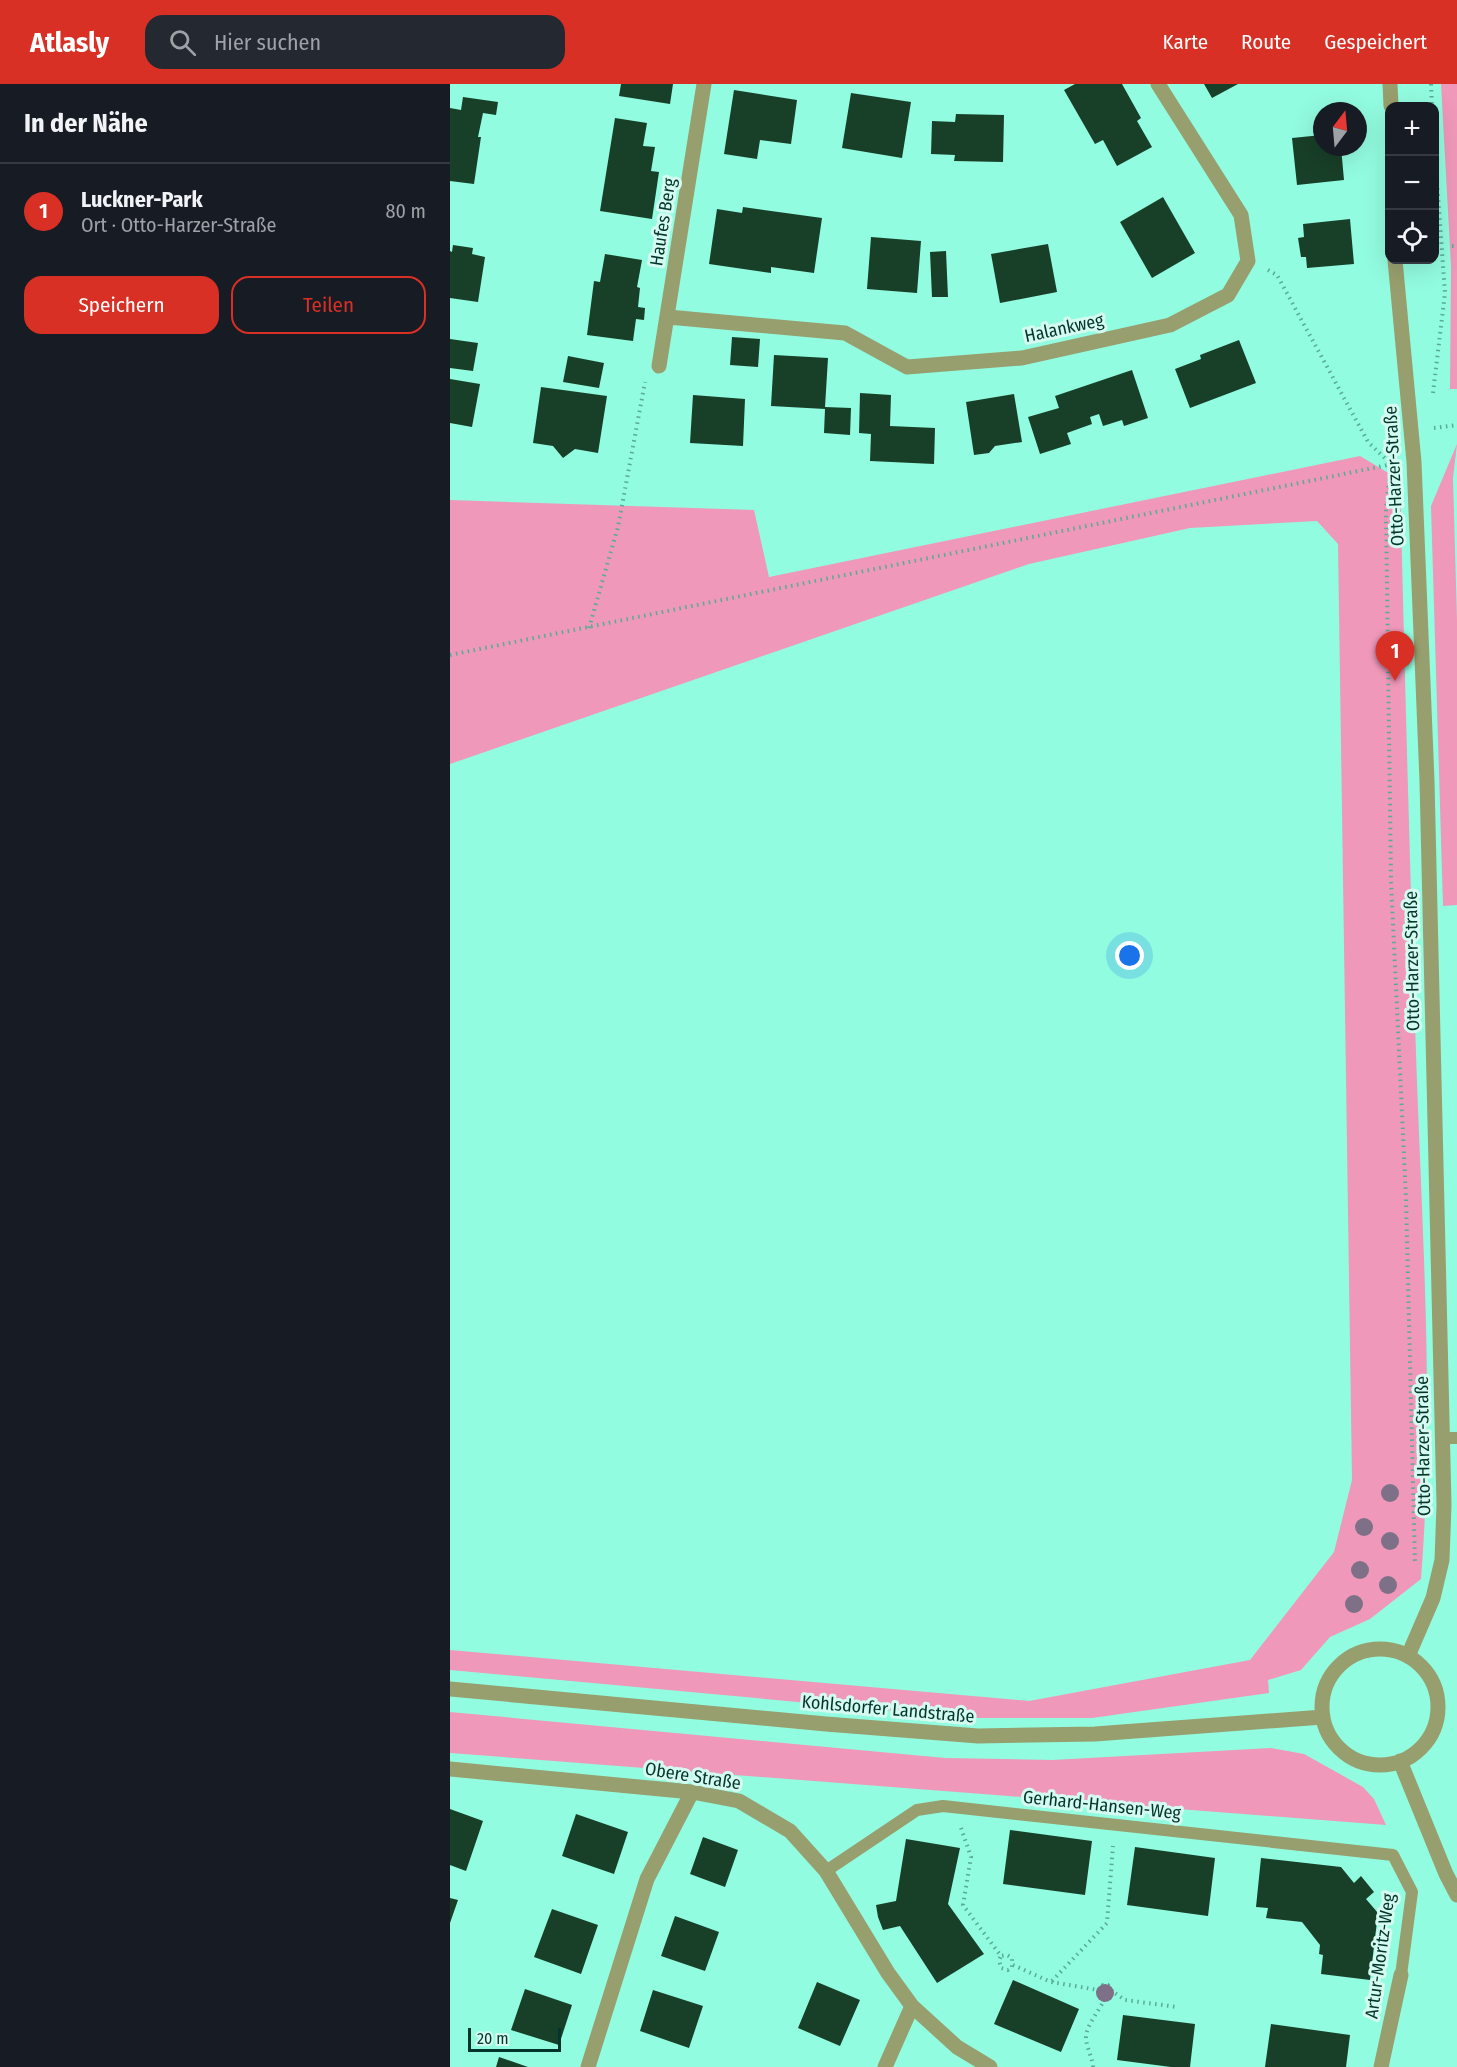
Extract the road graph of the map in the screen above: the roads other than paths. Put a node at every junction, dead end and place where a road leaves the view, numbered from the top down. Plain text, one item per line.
1 (704, 84) edge
2 (1158, 84) edge
3 (1390, 84) edge
4 (1391, 102) edge
5 (1395, 264) edge
6 (668, 317) junction
7 (659, 366) road end
8 (1450, 1438) edge
9 (1407, 1656) junction
10 (450, 1689) edge
11 (1323, 1717) junction
12 (1400, 1761) junction
13 (450, 1769) edge
14 (692, 1792) junction
15 (1393, 1855) joint
16 (826, 1871) junction
17 (1457, 1895) edge
18 (1401, 1975) joint
19 (912, 2006) junction
20 (588, 2067) edge
21 (885, 2067) edge
22 (990, 2067) edge
23 (1381, 2067) edge

1 - 6 street, Haufes Berg
2 - 6 street, Halankweg
3 - 4 street
5 - 8 street, Otto-Harzer-Straße
6 - 7 street, Haufes Berg
8 - 9 street, Otto-Harzer-Straße
9 - 11 street
9 - 12 street
10 - 11 street, Kohlsdorfer Landstraße
11 - 12 street
12 - 17 street
13 - 14 street, Obere Straße
14 - 16 street, Obere Straße
14 - 20 street
15 - 16 lane, Gerhard-Hansen-Weg
15 - 18 lane, Artur-Moritz-Weg
16 - 19 street, Obere Straße
18 - 23 street, Artur-Moritz-Weg
19 - 21 street
19 - 22 street, Obere Straße

